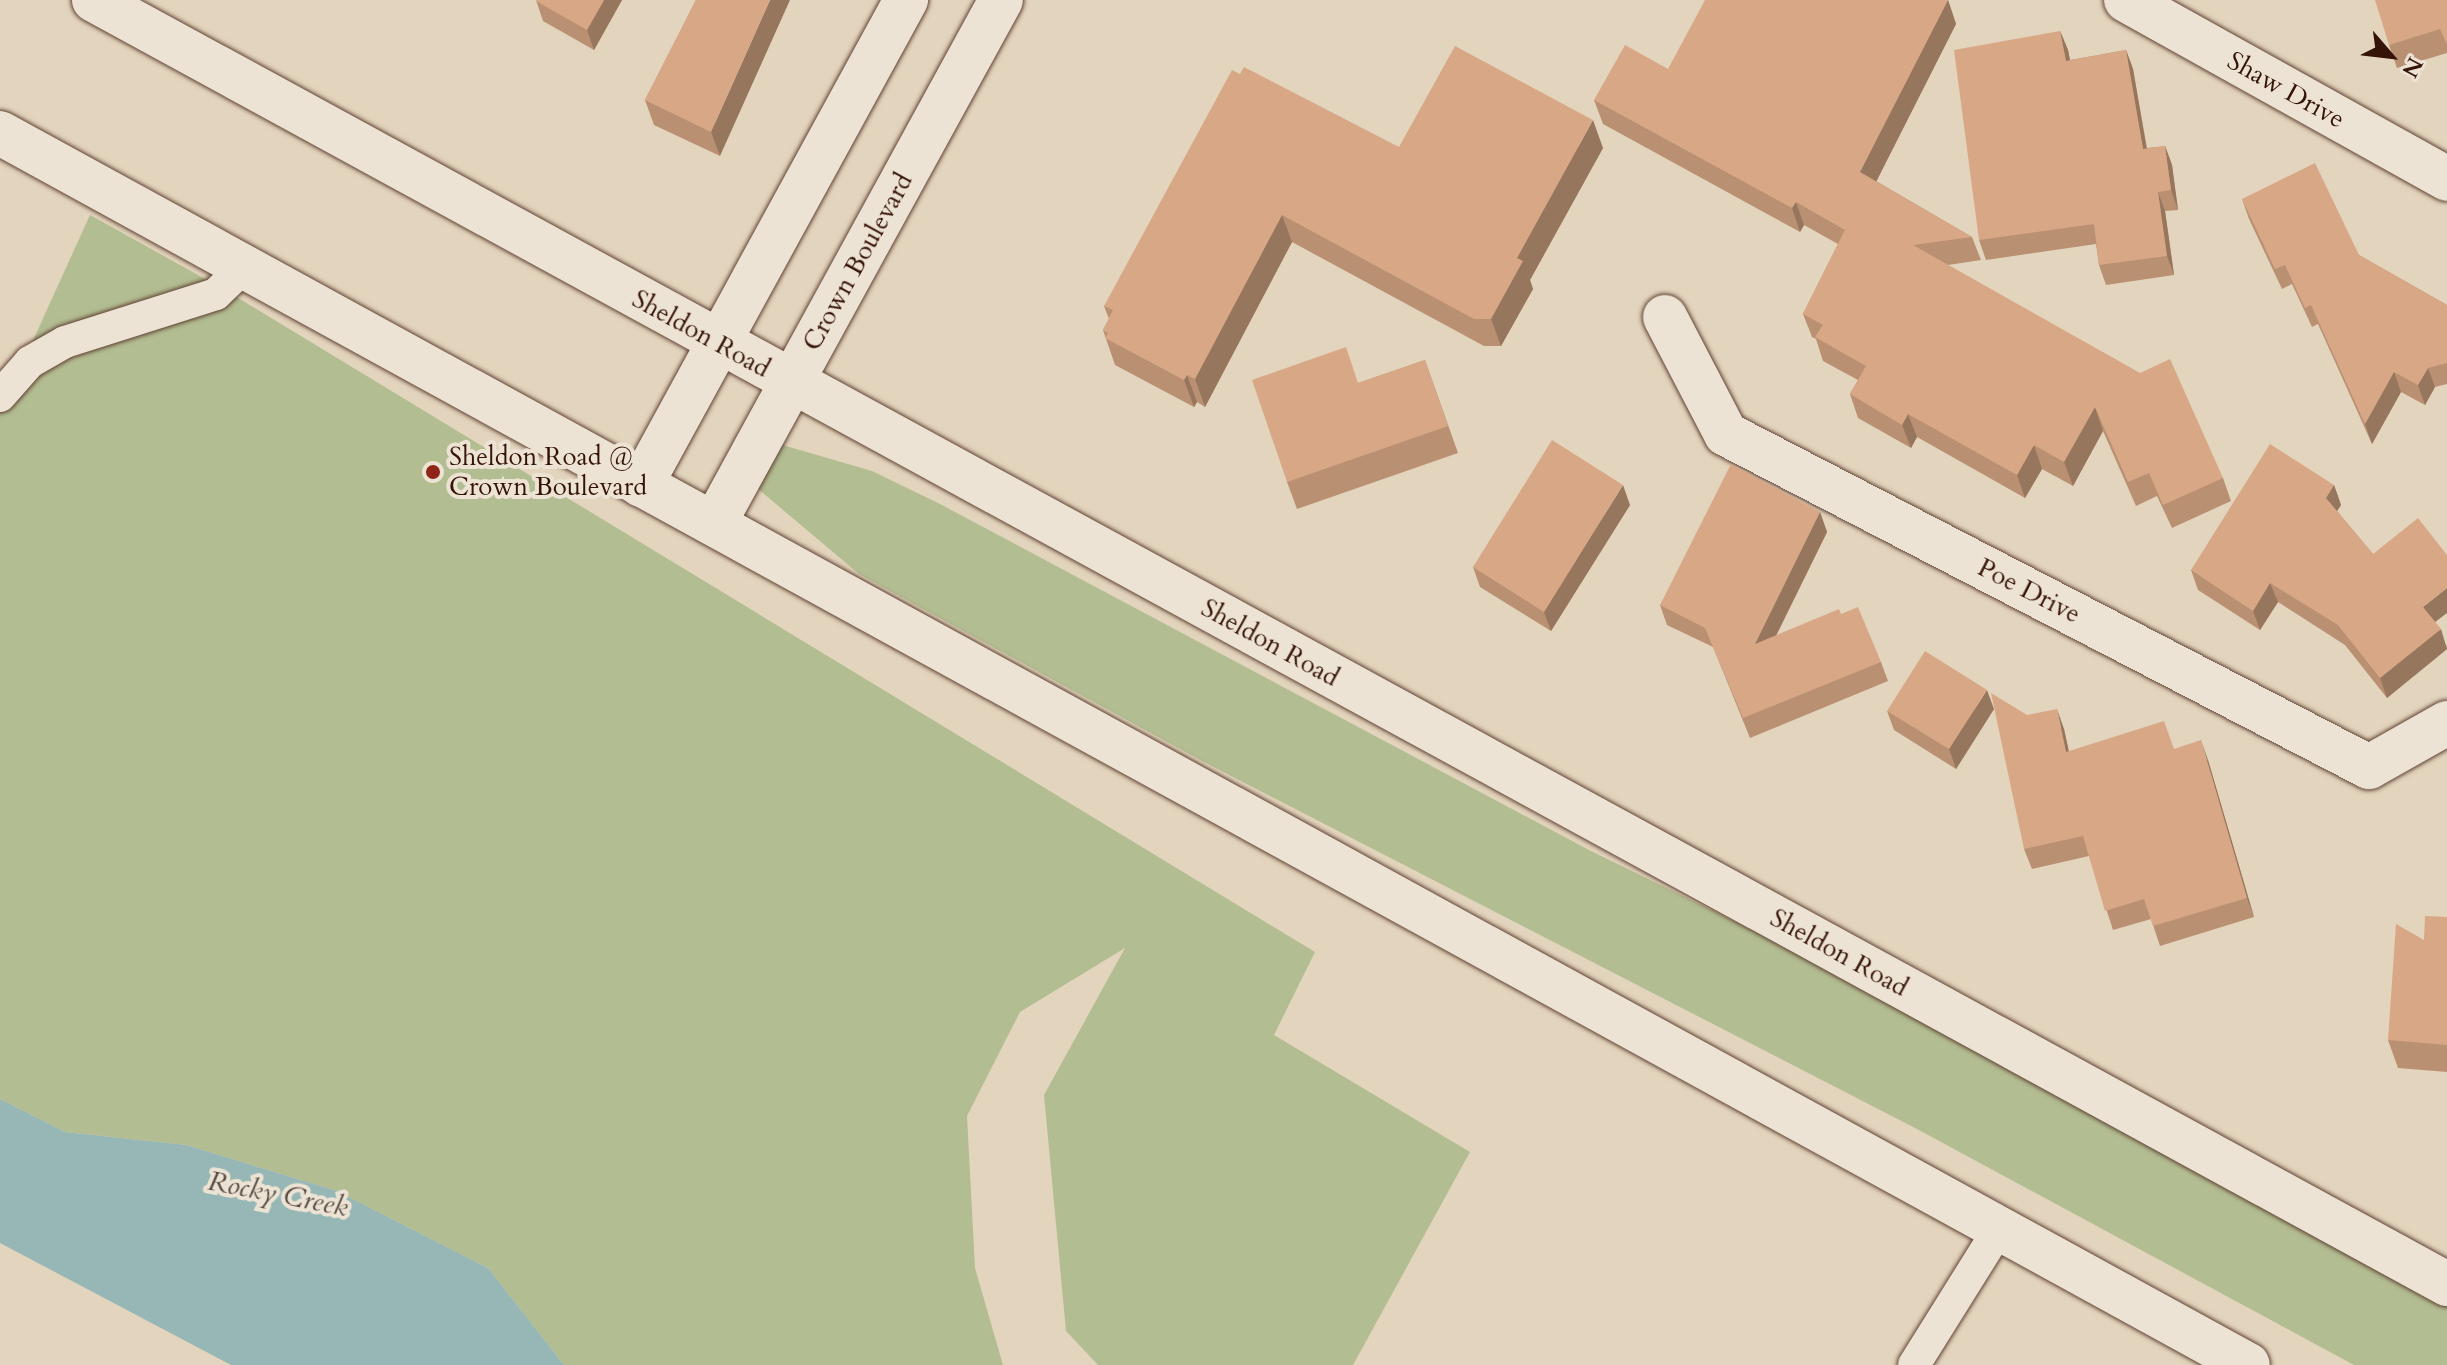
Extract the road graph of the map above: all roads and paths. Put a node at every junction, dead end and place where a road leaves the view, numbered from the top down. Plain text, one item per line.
1 (94, 0) edge
2 (906, 0) edge
3 (1001, 0) edge
4 (2126, 0) edge
5 (0, 133) edge
6 (2447, 179) edge
7 (244, 267) junction
8 (1665, 317) dead end
9 (718, 343) junction
10 (792, 383) junction
11 (0, 396) edge
12 (641, 485) junction
13 (714, 524) junction
14 (2447, 723) edge
15 (1997, 1232) junction
16 (2447, 1284) edge
17 (2205, 1355) edge
18 (1914, 1365) edge
19 (2248, 1365) edge

1 - 9 main road, Sheldon Road
2 - 9 main road
3 - 10 main road, Crown Boulevard
4 - 6 main road, Shaw Drive
5 - 7 main road
7 - 11 lane
7 - 12 main road
8 - 14 main road, Poe Drive
9 - 10 main road, Sheldon Road
9 - 12 main road
10 - 13 main road, Crown Boulevard
10 - 16 main road, Sheldon Road
12 - 13 main road
13 - 15 main road
15 - 17 main road
15 - 18 lane
17 - 19 main road

